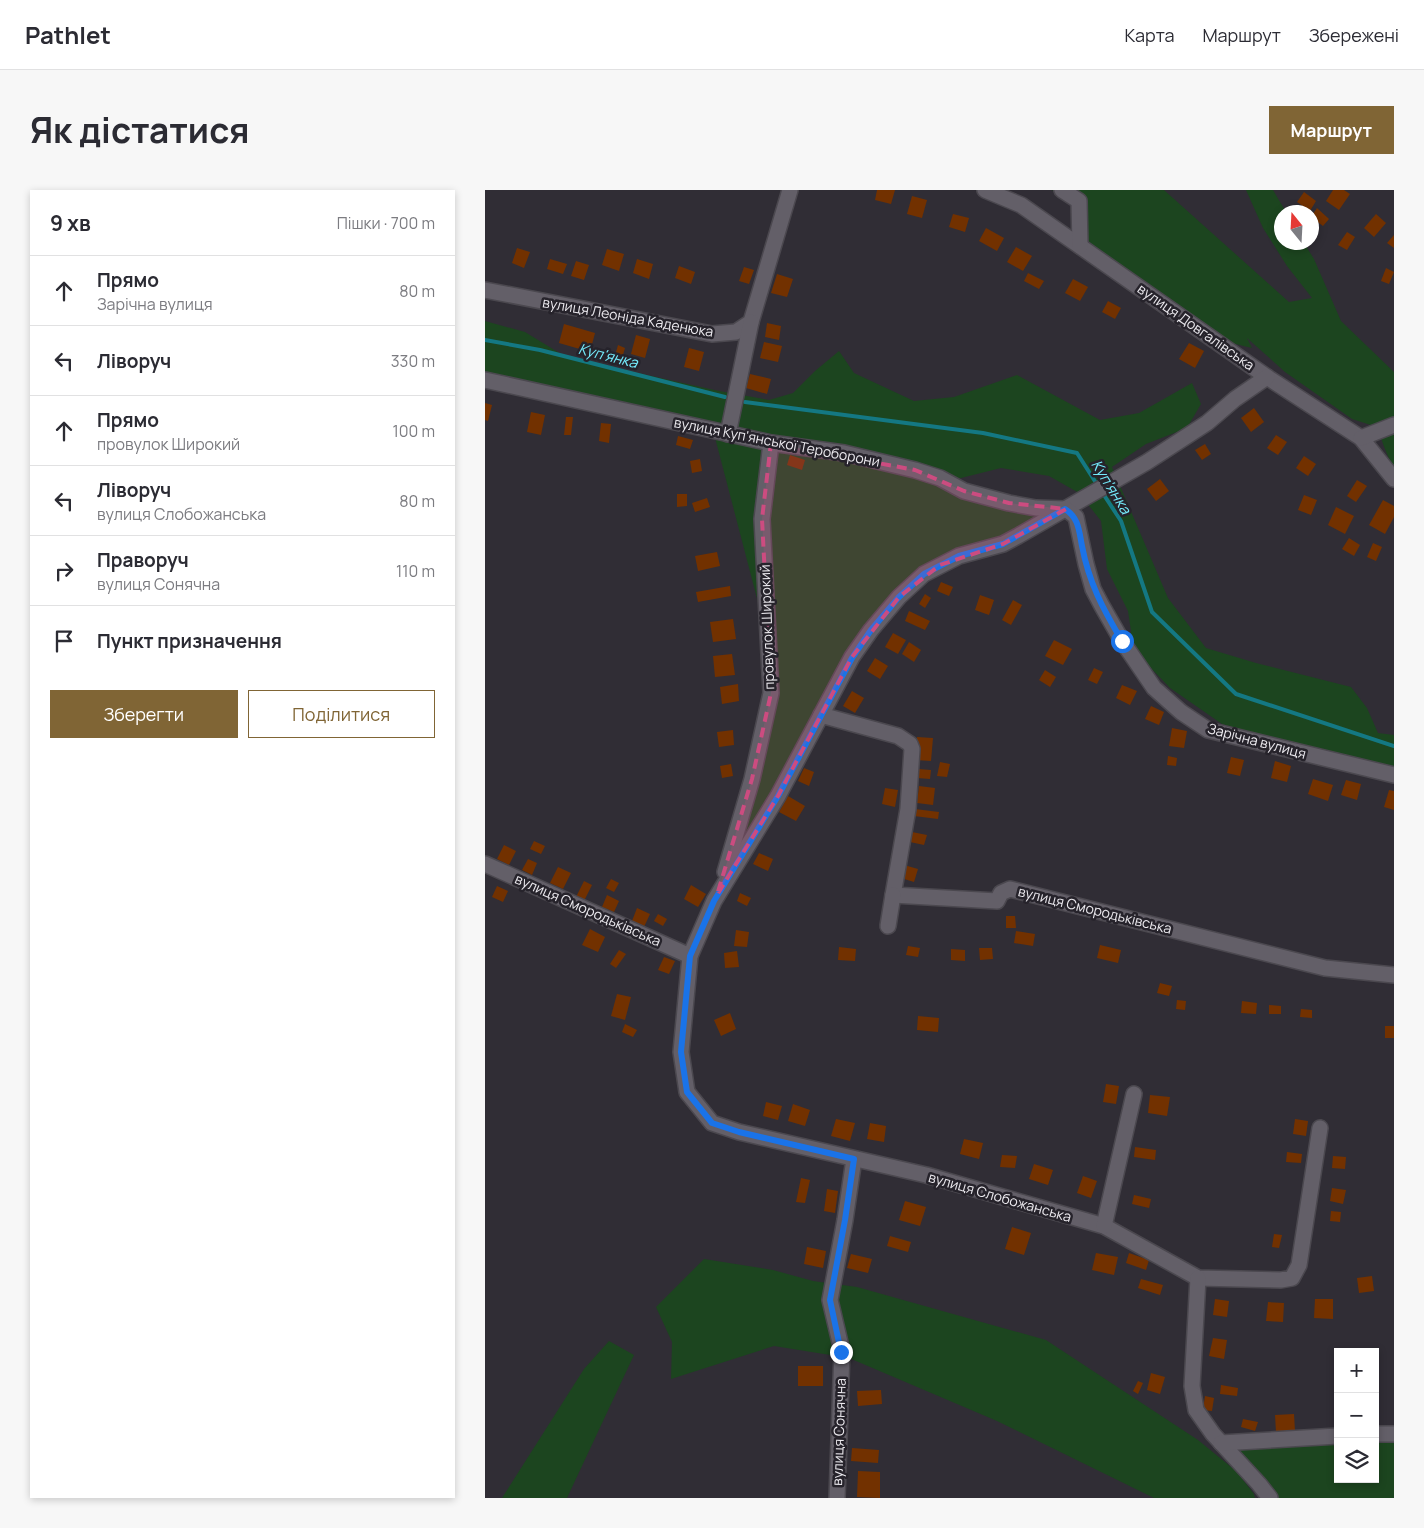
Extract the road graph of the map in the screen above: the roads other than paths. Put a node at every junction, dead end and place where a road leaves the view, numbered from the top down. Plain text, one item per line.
1 (791, 190) edge
2 (985, 190) edge
3 (1062, 190) edge
4 (1080, 246) junction
5 (485, 290) edge
6 (751, 322) junction
7 (1267, 376) junction
8 (485, 380) edge
9 (1394, 425) edge
10 (728, 434) junction
11 (1361, 438) junction
12 (771, 443) junction
13 (1394, 479) edge
14 (1065, 509) junction
15 (821, 716) junction
16 (1394, 775) edge
17 (485, 864) edge
18 (717, 895) junction
19 (893, 895) junction
20 (888, 926) dead end
21 (690, 956) junction
22 (1394, 975) edge
23 (1133, 1094) dead end
24 (1320, 1128) dead end
25 (854, 1159) junction
26 (1104, 1226) junction
27 (1199, 1278) junction
28 (1379, 1434) edge
29 (1394, 1434) edge
30 (1334, 1436) edge
31 (1221, 1443) junction
32 (837, 1498) edge
33 (1269, 1498) edge

1 - 6 street
2 - 4 street, вулиця Довгалівська
3 - 4 street
4 - 7 street, вулиця Довгалівська
5 - 6 street, вулиця Леоніда Каденюка
6 - 10 street
7 - 11 street, вулиця Довгалівська
7 - 14 street
8 - 10 street, вулиця Куп'янської Тероборони
9 - 11 street
10 - 12 street, вулиця Куп'янської Тероборони
11 - 13 street, вулиця Довгалівська
12 - 14 street, вулиця Куп'янської Тероборони
12 - 18 street, провулок Широкий
14 - 15 street
14 - 16 street, Зарічна вулиця
15 - 18 street
15 - 19 street
17 - 21 street, вулиця Смородьківська
18 - 21 street
19 - 20 street
19 - 22 street, вулиця Смородьківська
21 - 25 street, вулиця Слобожанська
23 - 26 street
24 - 27 street, вулиця Слобожанська
25 - 26 street, вулиця Слобожанська
25 - 32 street, вулиця Сонячна
26 - 27 street, вулиця Слобожанська
27 - 31 street
28 - 29 street
30 - 31 street
31 - 33 street

